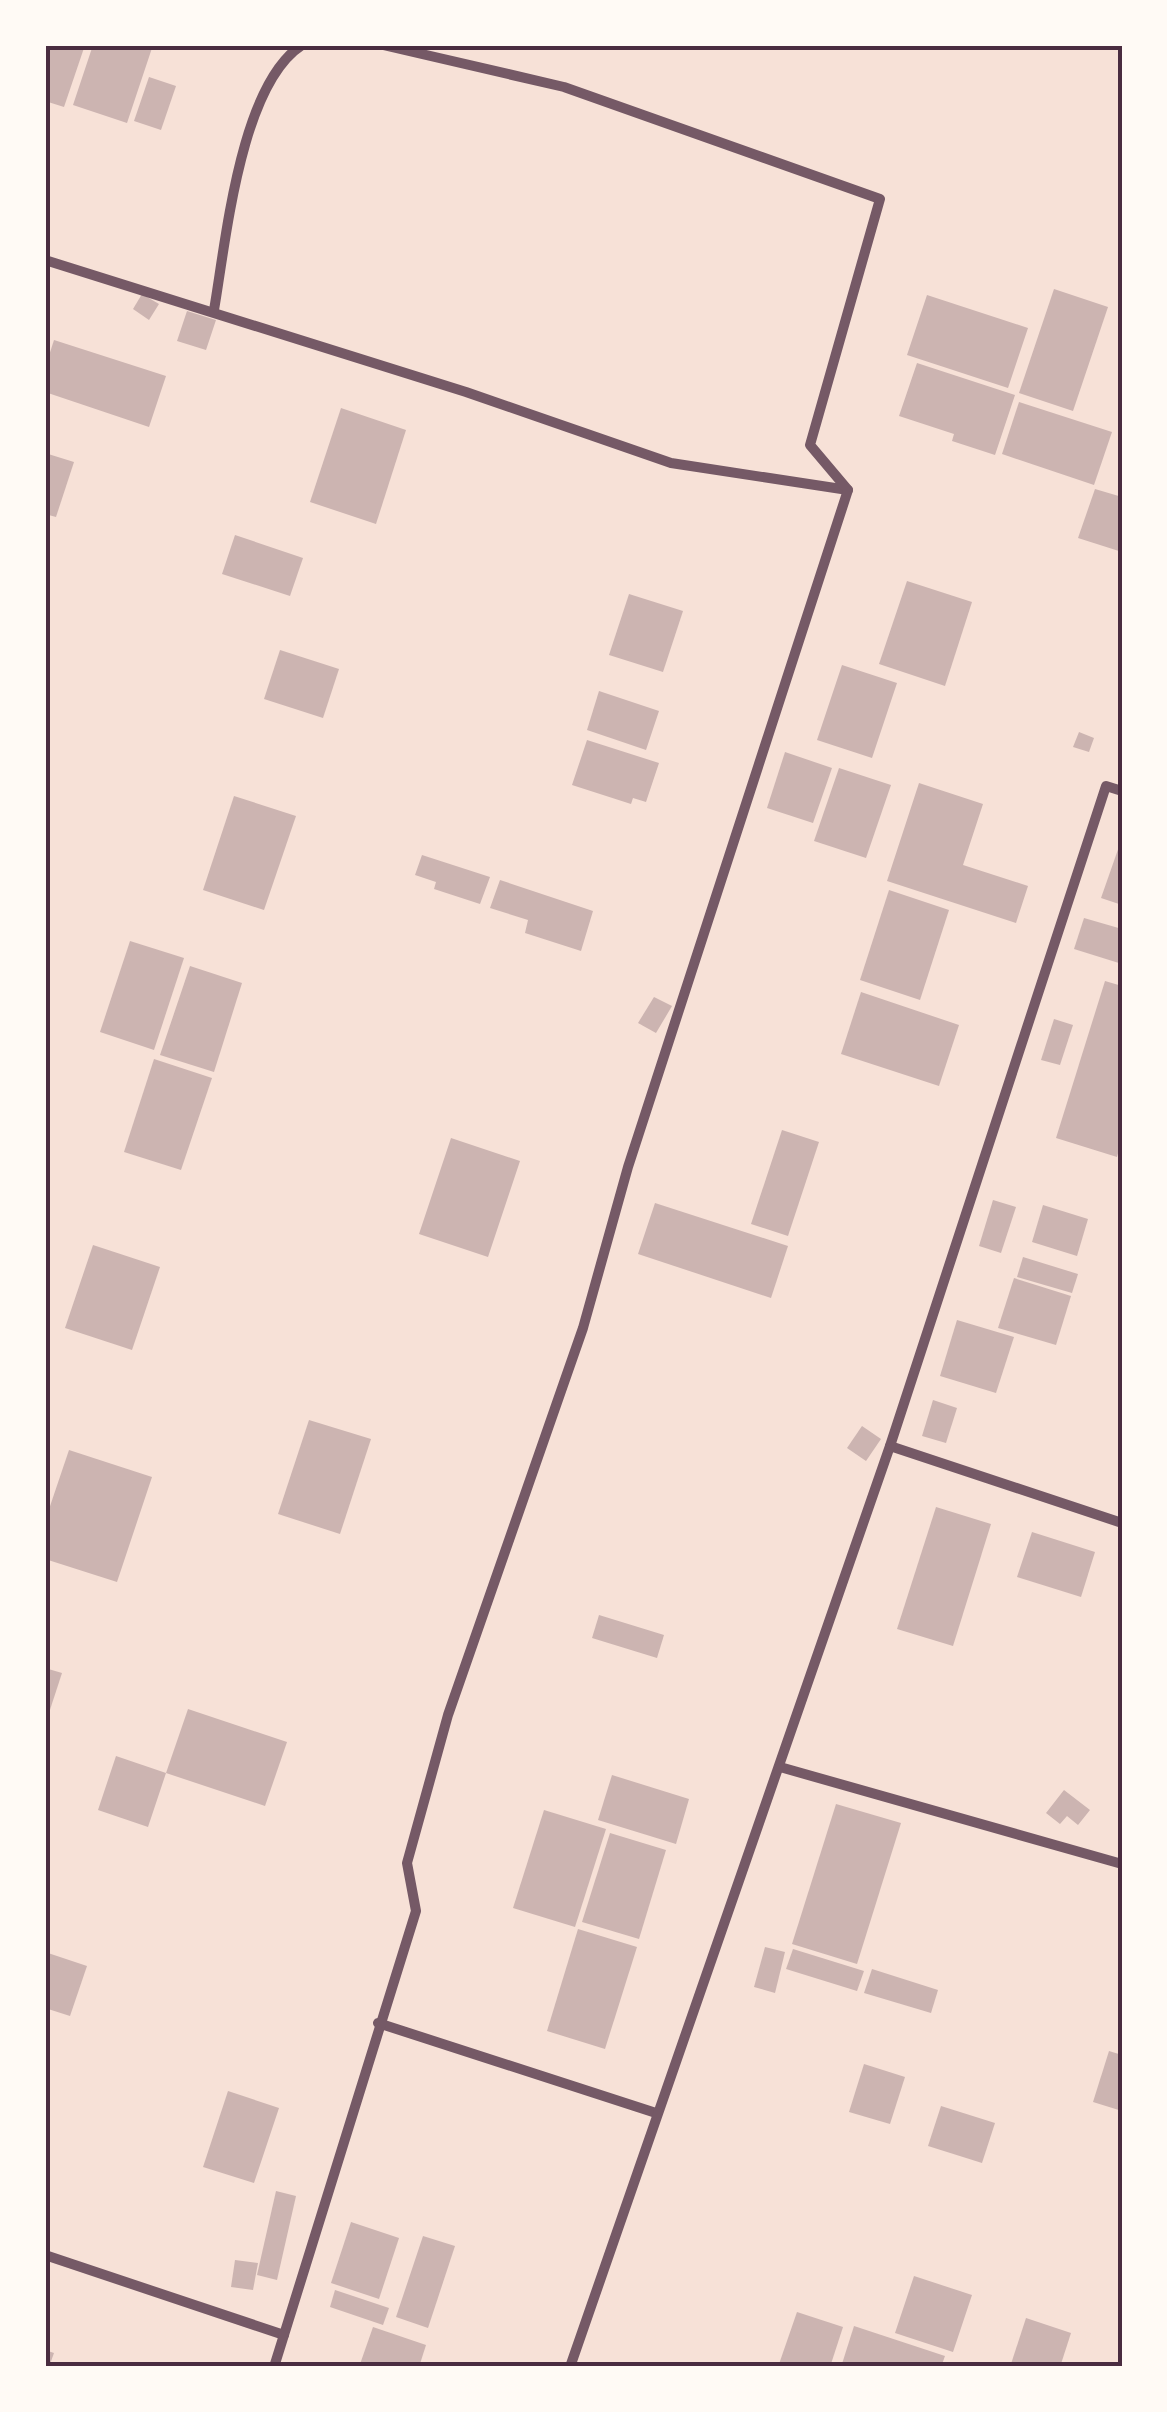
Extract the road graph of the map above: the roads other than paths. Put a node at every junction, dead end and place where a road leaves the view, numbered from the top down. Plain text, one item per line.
1 (302, 45) edge
2 (383, 45) edge
3 (45, 260) edge
4 (214, 310) junction
5 (848, 490) junction
6 (1122, 791) edge
7 (890, 1446) junction
8 (1122, 1523) edge
9 (780, 1767) junction
10 (1122, 1864) edge
11 (378, 2023) junction
12 (656, 2113) junction
13 (45, 2255) edge
14 (284, 2335) junction
15 (274, 2367) edge
16 (570, 2367) edge

1 - 4 street
2 - 5 street
3 - 4 street
4 - 5 street
5 - 11 street
6 - 7 street
7 - 8 street
7 - 9 street
9 - 10 street
9 - 12 street
11 - 12 street
11 - 14 street
12 - 16 street
13 - 14 street
14 - 15 street

